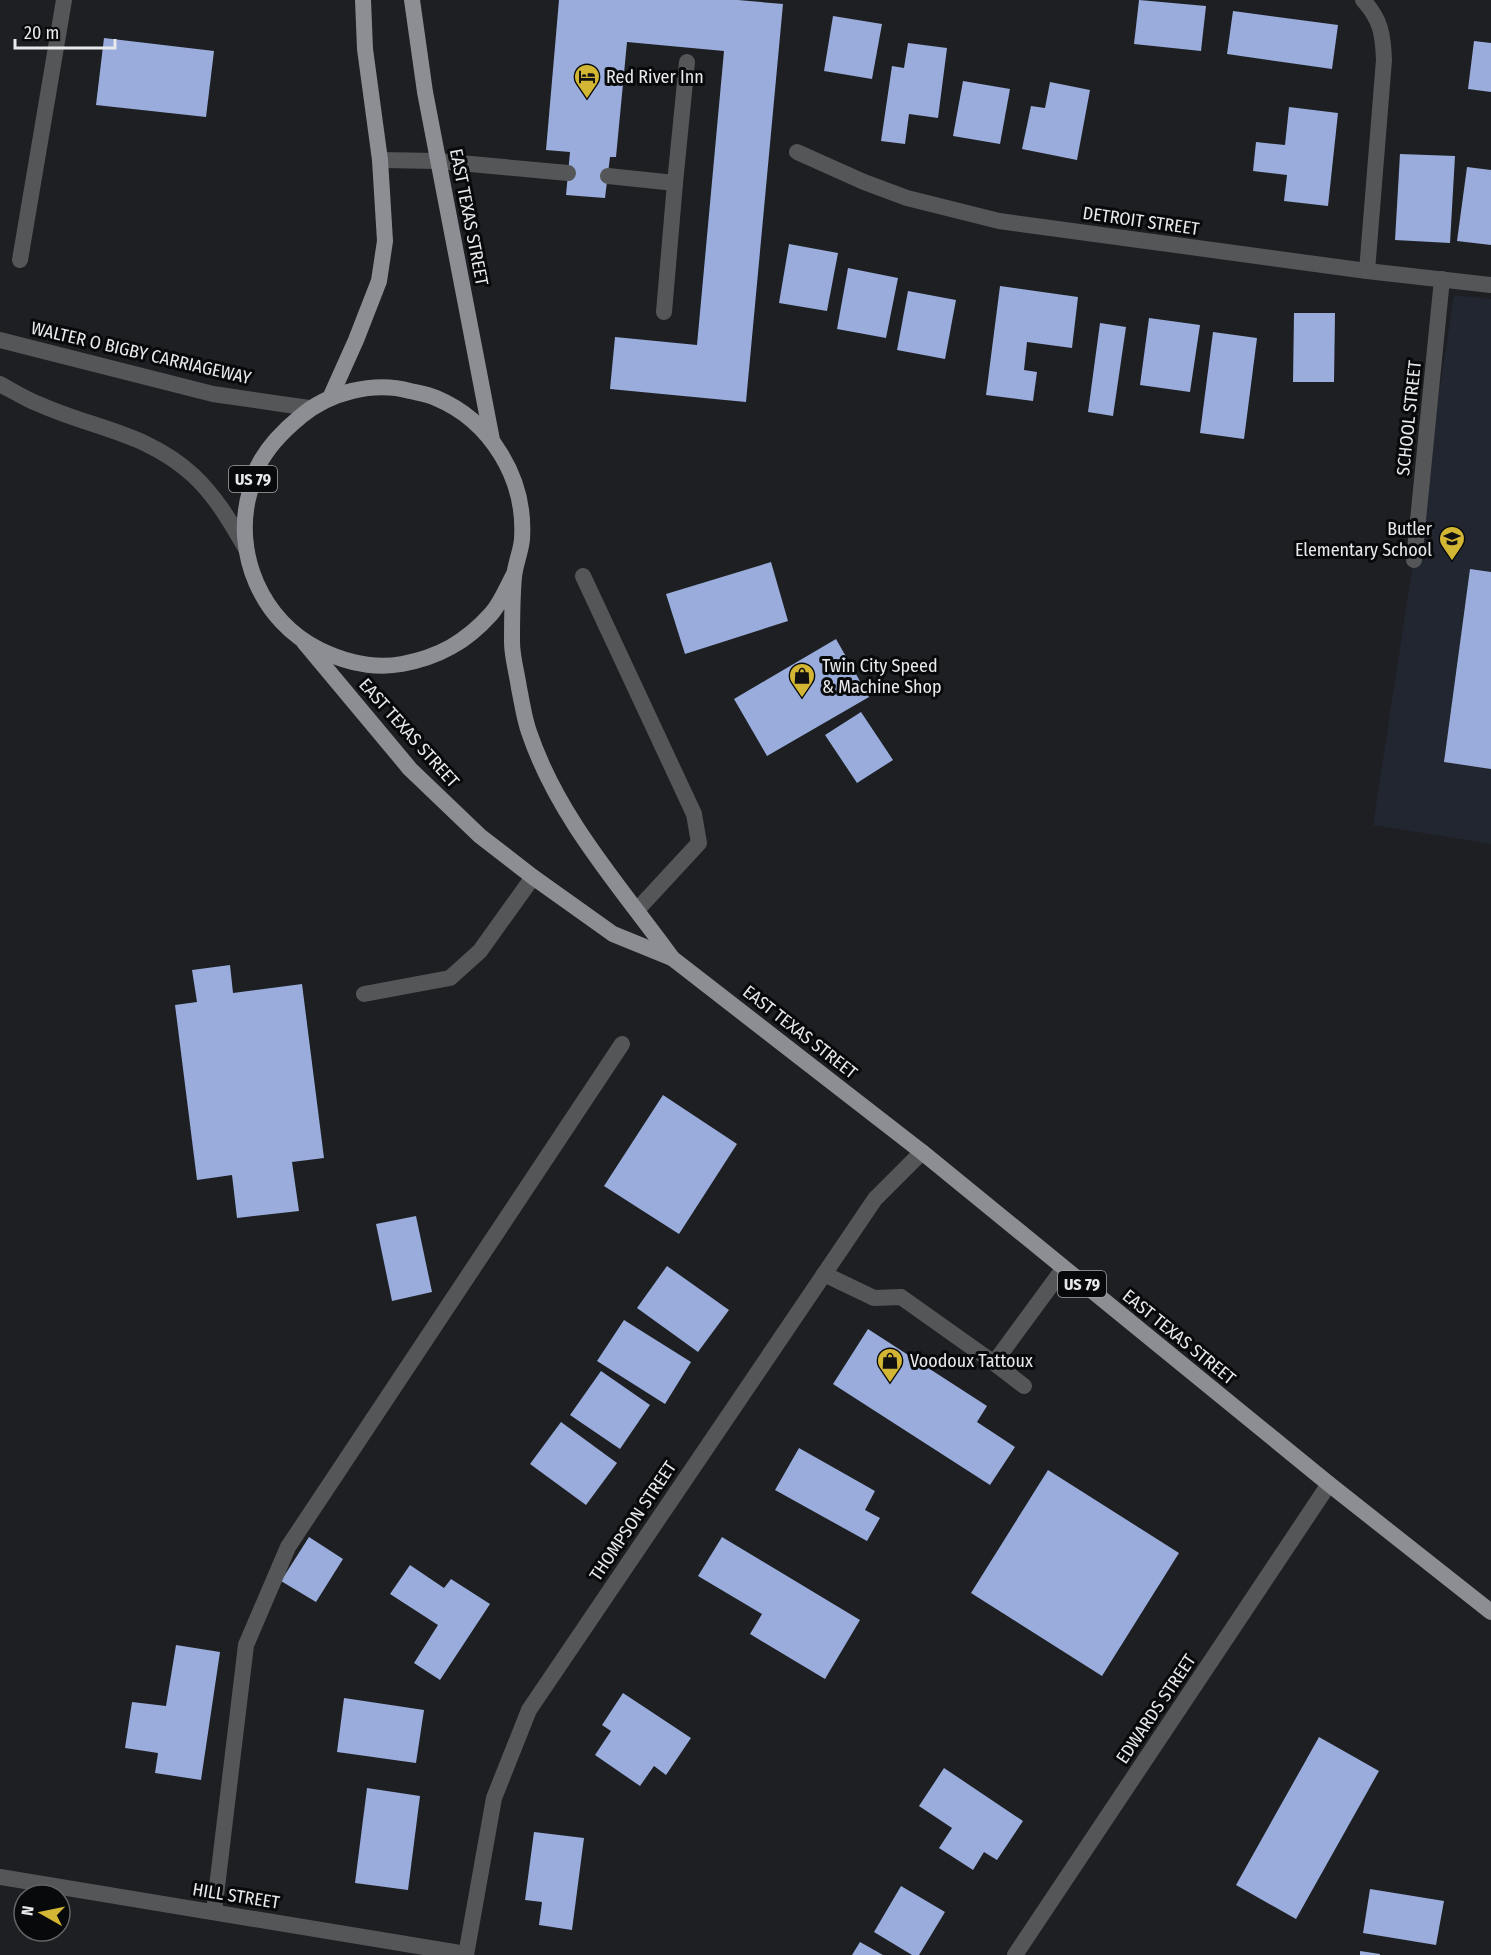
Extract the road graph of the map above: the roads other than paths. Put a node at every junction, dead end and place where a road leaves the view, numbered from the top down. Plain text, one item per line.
1 (64, 0) edge
2 (363, 0) edge
3 (412, 0) edge
4 (1362, 0) edge
5 (687, 62) dead end
6 (797, 152) dead end
7 (380, 160) junction
8 (438, 161) junction
9 (568, 173) dead end
10 (608, 176) dead end
11 (675, 183) junction
12 (20, 261) dead end
13 (1367, 271) junction
14 (1442, 279) junction
15 (1491, 285) edge
16 (664, 312) dead end
17 (0, 340) edge
18 (0, 384) edge
19 (330, 398) junction
20 (309, 408) junction
21 (492, 440) junction
22 (245, 547) junction
23 (1414, 560) dead end
24 (514, 574) junction
25 (583, 576) dead end
26 (304, 642) junction
27 (533, 877) junction
28 (637, 910) junction
29 (672, 958) junction
30 (364, 994) dead end
31 (622, 1044) dead end
32 (922, 1152) junction
33 (1063, 1269) junction
34 (824, 1274) junction
35 (994, 1363) junction
36 (1024, 1386) dead end
37 (1329, 1484) junction
38 (1491, 1612) edge
39 (0, 1877) edge
40 (214, 1912) junction
41 (466, 1954) edge
42 (1015, 1955) edge

1 - 12 street
2 - 7 main road
3 - 8 main road, EAST TEXAS STREET / US 79
4 - 13 street
5 - 11 street
6 - 13 street, DETROIT STREET
7 - 8 street
7 - 19 main road
8 - 9 street
8 - 21 main road, EAST TEXAS STREET / US 79
10 - 11 street
11 - 16 street
13 - 14 street, DETROIT STREET
14 - 15 street, DETROIT STREET
14 - 23 street, SCHOOL STREET
17 - 20 street, WALTER O BIGBY CARRIAGEWAY
18 - 22 street
19 - 20 main road, EAST TEXAS STREET / US 79
19 - 21 main road, EAST TEXAS STREET / US 79
20 - 22 main road, EAST TEXAS STREET / US 79
21 - 24 main road, EAST TEXAS STREET / US 79
22 - 26 main road, EAST TEXAS STREET / US 79
24 - 26 main road, EAST TEXAS STREET / US 79
24 - 28 main road, EAST TEXAS STREET / US 79
25 - 28 street
26 - 27 main road, EAST TEXAS STREET / US 79
27 - 29 main road, EAST TEXAS STREET / US 79
27 - 30 street
28 - 29 main road, EAST TEXAS STREET / US 79
29 - 32 main road, EAST TEXAS STREET / US 79
31 - 40 street
32 - 33 main road, EAST TEXAS STREET / US 79
32 - 34 street, THOMPSON STREET
33 - 35 street
33 - 37 main road, EAST TEXAS STREET / US 79
34 - 35 street
34 - 41 street, THOMPSON STREET
35 - 36 street
37 - 38 main road, EAST TEXAS STREET / US 79
37 - 42 street, EDWARDS STREET
39 - 40 street, HILL STREET
40 - 41 street, HILL STREET

